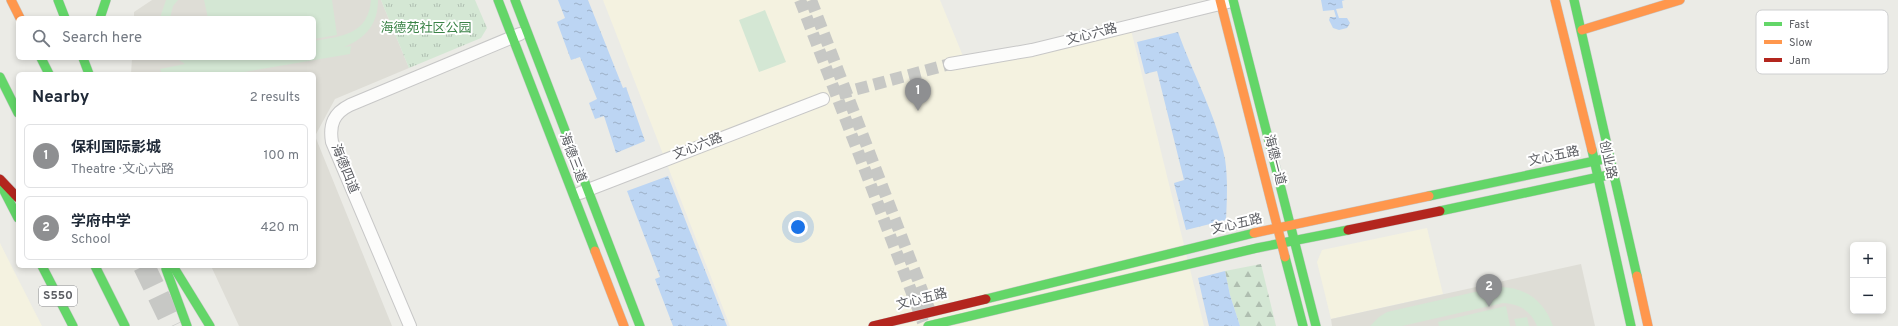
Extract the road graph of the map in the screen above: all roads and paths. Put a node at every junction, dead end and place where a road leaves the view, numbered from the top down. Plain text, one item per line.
1 (11, 0) edge
2 (58, 0) edge
3 (106, 0) edge
4 (498, 0) edge
5 (515, 0) edge
6 (1233, 0) edge
7 (1555, 0) edge
8 (1574, 0) edge
9 (1680, 0) edge
10 (1221, 2) edge
11 (19, 16) edge
12 (64, 16) edge
13 (101, 16) edge
14 (1582, 30) junction
15 (526, 31) junction
16 (512, 37) junction
17 (42, 60) edge
18 (83, 60) edge
19 (95, 62) dead end
20 (950, 64) tunnel mouth
21 (48, 72) edge
22 (88, 72) edge
23 (97, 72) edge
24 (0, 77) edge
25 (823, 99) dead end
26 (16, 109) edge
27 (1609, 158) junction
28 (1594, 162) junction
29 (1613, 174) junction
30 (1597, 177) junction
31 (0, 179) edge
32 (0, 183) edge
33 (588, 190) junction
34 (16, 196) edge
35 (573, 196) junction
36 (16, 214) edge
37 (1290, 226) junction
38 (1278, 228) junction
39 (1294, 240) junction
40 (1282, 242) junction
41 (43, 268) edge
42 (96, 268) edge
43 (166, 268) edge
44 (174, 268) edge
45 (91, 277) dead end
46 (112, 300) junction
47 (73, 326) edge
48 (125, 326) edge
49 (187, 326) edge
50 (210, 326) edge
51 (410, 326) edge
52 (624, 326) edge
53 (640, 326) edge
54 (873, 326) edge
55 (928, 326) edge
56 (1303, 326) edge
57 (1316, 326) edge
58 (1631, 326) edge
59 (1648, 326) edge

1 - 11 main road
2 - 12 main road
3 - 13 main road
4 - 16 main road, 海德三道
5 - 15 main road, 海德三道
6 - 10 street, 文心六路
6 - 37 main road, 海德一道
7 - 28 main road, 创业路
8 - 14 main road, 创业路
9 - 14 main road
10 - 20 street, 文心六路
10 - 38 main road, 海德一道
14 - 27 main road, 创业路
15 - 16 street, 海德四道
15 - 33 main road, 海德三道
16 - 35 main road, 海德三道
16 - 51 street, 海德四道
17 - 21 main road
18 - 22 main road
19 - 23 main road
24 - 26 main road
25 - 33 street, 文心六路
27 - 28 main road, 文心五路
27 - 29 main road, 创业路
28 - 30 main road, 创业路
28 - 37 main road, 文心五路
29 - 30 main road, 文心五路
29 - 59 main road, 创业路
30 - 39 main road, 文心五路
30 - 58 main road, 创业路
31 - 34 main road
32 - 36 main road
33 - 35 street, 文心六路
33 - 53 main road, 海德三道
35 - 52 main road, 海德三道
37 - 38 main road, 文心五路
37 - 39 main road, 海德一道
38 - 40 main road, 海德一道
38 - 54 main road, 文心五路
39 - 40 main road, 文心五路
39 - 57 main road, 海德一道
40 - 55 main road, 文心五路
40 - 56 main road, 海德一道
41 - 47 main road, S550
42 - 46 main road
43 - 49 main road
44 - 50 main road
45 - 46 main road
46 - 48 main road

